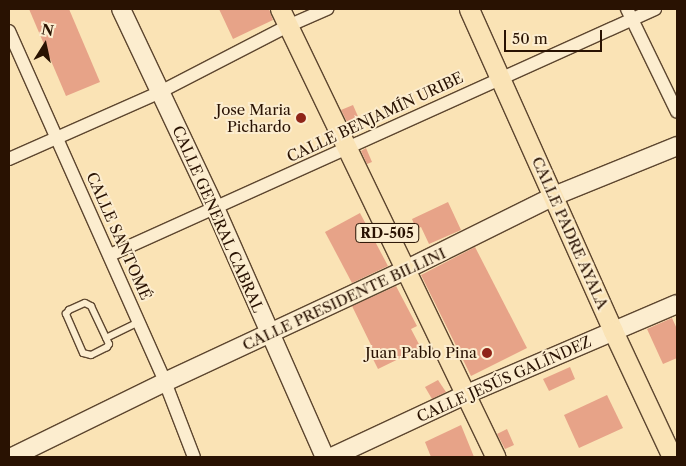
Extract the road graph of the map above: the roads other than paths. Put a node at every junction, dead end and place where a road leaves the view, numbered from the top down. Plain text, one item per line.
1 (121, 9) edge
2 (280, 9) edge
3 (327, 9) edge
4 (469, 9) edge
5 (654, 9) edge
6 (630, 14) edge
7 (288, 26) junction
8 (9, 30) edge
9 (500, 77) junction
10 (160, 92) junction
11 (677, 112) edge
12 (57, 137) junction
13 (677, 146) edge
14 (346, 148) junction
15 (9, 159) edge
16 (554, 196) junction
17 (215, 208) junction
18 (110, 256) junction
19 (406, 270) junction
20 (677, 304) edge
21 (139, 322) junction
22 (613, 331) junction
23 (270, 334) junction
24 (106, 338) junction
25 (166, 382) junction
26 (467, 394) junction
27 (672, 456) edge
28 (12, 457) edge
29 (194, 457) edge
30 (325, 457) edge
31 (332, 457) edge
32 (496, 457) edge

1 - 10 street, CALLE GENERAL CABRAL
2 - 7 main road, RD-505
3 - 7 street
4 - 9 main road, CALLE PADRE AYALA
5 - 6 street, CALLE BENJAMÍN URIBE
6 - 9 street, CALLE BENJAMÍN URIBE
6 - 11 street
7 - 10 street
7 - 14 main road, RD-505
8 - 12 street, CALLE SANTOMÉ
9 - 14 street, CALLE BENJAMÍN URIBE
9 - 16 main road, CALLE PADRE AYALA
10 - 12 street
10 - 17 street, CALLE GENERAL CABRAL
12 - 15 street
12 - 18 street, CALLE SANTOMÉ
13 - 16 street, CALLE PRESIDENTE BILLINI
14 - 17 street, CALLE BENJAMÍN URIBE
14 - 19 main road, RD-505
16 - 19 street, CALLE PRESIDENTE BILLINI
16 - 22 main road, CALLE PADRE AYALA
17 - 18 street, CALLE BENJAMÍN URIBE
17 - 23 street, CALLE GENERAL CABRAL
18 - 21 street, CALLE SANTOMÉ
19 - 23 street, CALLE PRESIDENTE BILLINI
19 - 26 main road, RD-505
20 - 22 street, CALLE JESÚS GALÍNDEZ
21 - 24 lane
21 - 25 street, CALLE SANTOMÉ
22 - 26 street, CALLE JESÚS GALÍNDEZ
22 - 27 main road, CALLE PADRE AYALA
23 - 25 street, CALLE PRESIDENTE BILLINI
23 - 30 street, CALLE GENERAL CABRAL
24 - 24 lane
25 - 28 street, CALLE PRESIDENTE BILLINI
25 - 29 street, CALLE SANTOMÉ
26 - 31 street, CALLE JESÚS GALÍNDEZ
26 - 32 main road, RD-505

